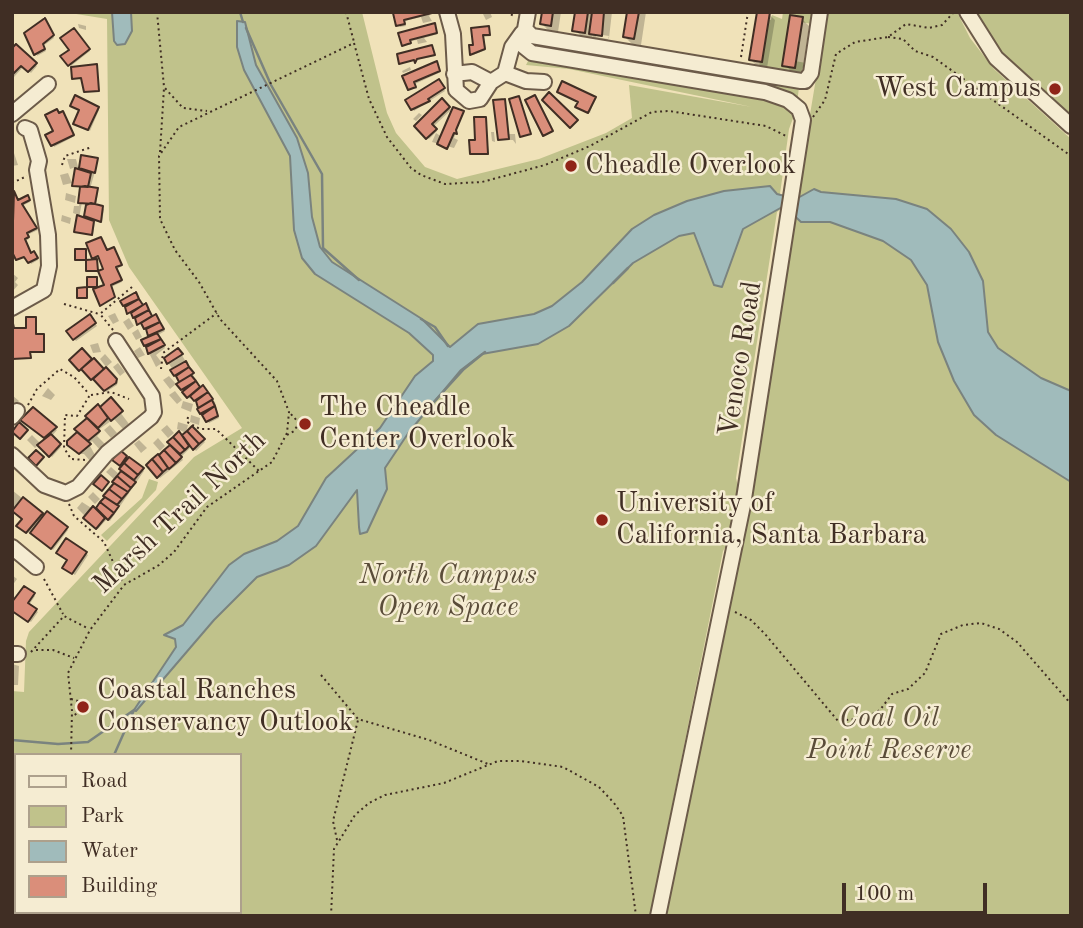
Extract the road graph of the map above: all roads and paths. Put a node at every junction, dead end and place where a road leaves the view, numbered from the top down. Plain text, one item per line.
1 (157, 12) edge
2 (346, 12) edge
3 (447, 12) edge
4 (506, 12) edge
5 (748, 12) edge
6 (820, 12) edge
7 (937, 12) edge
8 (944, 12) edge
9 (954, 12) edge
10 (967, 12) edge
11 (524, 19) edge
12 (888, 37) junction
13 (354, 44) junction
14 (737, 66) junction
15 (505, 73) junction
16 (454, 74) junction
17 (491, 82) junction
18 (544, 82) dead end
19 (48, 84) dead end
20 (164, 87) junction
21 (13, 111) edge
22 (210, 111) junction
23 (803, 120) junction
24 (1071, 126) edge
25 (800, 140) junction
26 (92, 147) dead end
27 (159, 156) junction
28 (1071, 156) edge
29 (62, 165) dead end
30 (32, 173) junction
31 (12, 183) edge
32 (132, 288) dead end
33 (64, 304) dead end
34 (12, 308) edge
35 (217, 313) junction
36 (100, 314) junction
37 (114, 335) joint
38 (161, 369) dead end
39 (90, 395) junction
40 (128, 399) dead end
41 (289, 412) junction
42 (18, 413) edge
43 (188, 417) dead end
44 (286, 435) junction
45 (12, 455) edge
46 (78, 461) dead end
47 (260, 473) junction
48 (70, 507) dead end
49 (12, 548) edge
50 (40, 573) joint
51 (124, 585) junction
52 (722, 608) junction
53 (64, 616) junction
54 (90, 629) junction
55 (34, 650) junction
56 (18, 654) edge
57 (74, 658) junction
58 (321, 675) dead end
59 (70, 698) junction
60 (1071, 704) edge
61 (72, 716) junction
62 (358, 719) junction
63 (71, 753) edge
64 (489, 764) junction
65 (338, 842) junction
66 (331, 916) edge
67 (636, 916) edge
68 (658, 916) edge

1 - 20 path, Marsh Trail North
2 - 13 path
3 - 16 street
4 - 11 path
5 - 14 path
6 - 14 street
7 - 8 path
9 - 12 path
10 - 24 street
11 - 14 street
11 - 15 street
11 - 23 street
12 - 23 path
12 - 28 path
13 - 22 path
13 - 25 path
15 - 17 street
15 - 18 street
16 - 17 street
16 - 17 street
19 - 21 street
20 - 22 path
20 - 27 path, Marsh Trail North
21 - 30 street
22 - 27 path
23 - 25 street, Venoco Road
25 - 52 street, Venoco Road
26 - 29 path
27 - 35 path, Marsh Trail North
30 - 31 path
30 - 34 street
32 - 36 path
33 - 36 path
35 - 38 path
35 - 41 path, Marsh Trail North
36 - 37 path
37 - 45 street
39 - 40 path
39 - 42 path
39 - 46 path
41 - 44 path, Marsh Trail North
41 - 44 path
43 - 47 path
44 - 47 path, Marsh Trail North
47 - 51 path, Marsh Trail North
48 - 51 path
49 - 50 street
50 - 53 path
51 - 54 path, Marsh Trail North
52 - 60 path
52 - 68 street, Venoco Road
53 - 54 path
53 - 55 path
54 - 57 path, Marsh Trail North
55 - 56 path
55 - 57 path
57 - 59 path, Marsh Trail North
58 - 62 path
59 - 61 path, Marsh Trail North
59 - 61 path
61 - 63 path, Marsh Trail North
62 - 64 path
62 - 65 path
64 - 65 path
64 - 67 path
65 - 66 path

